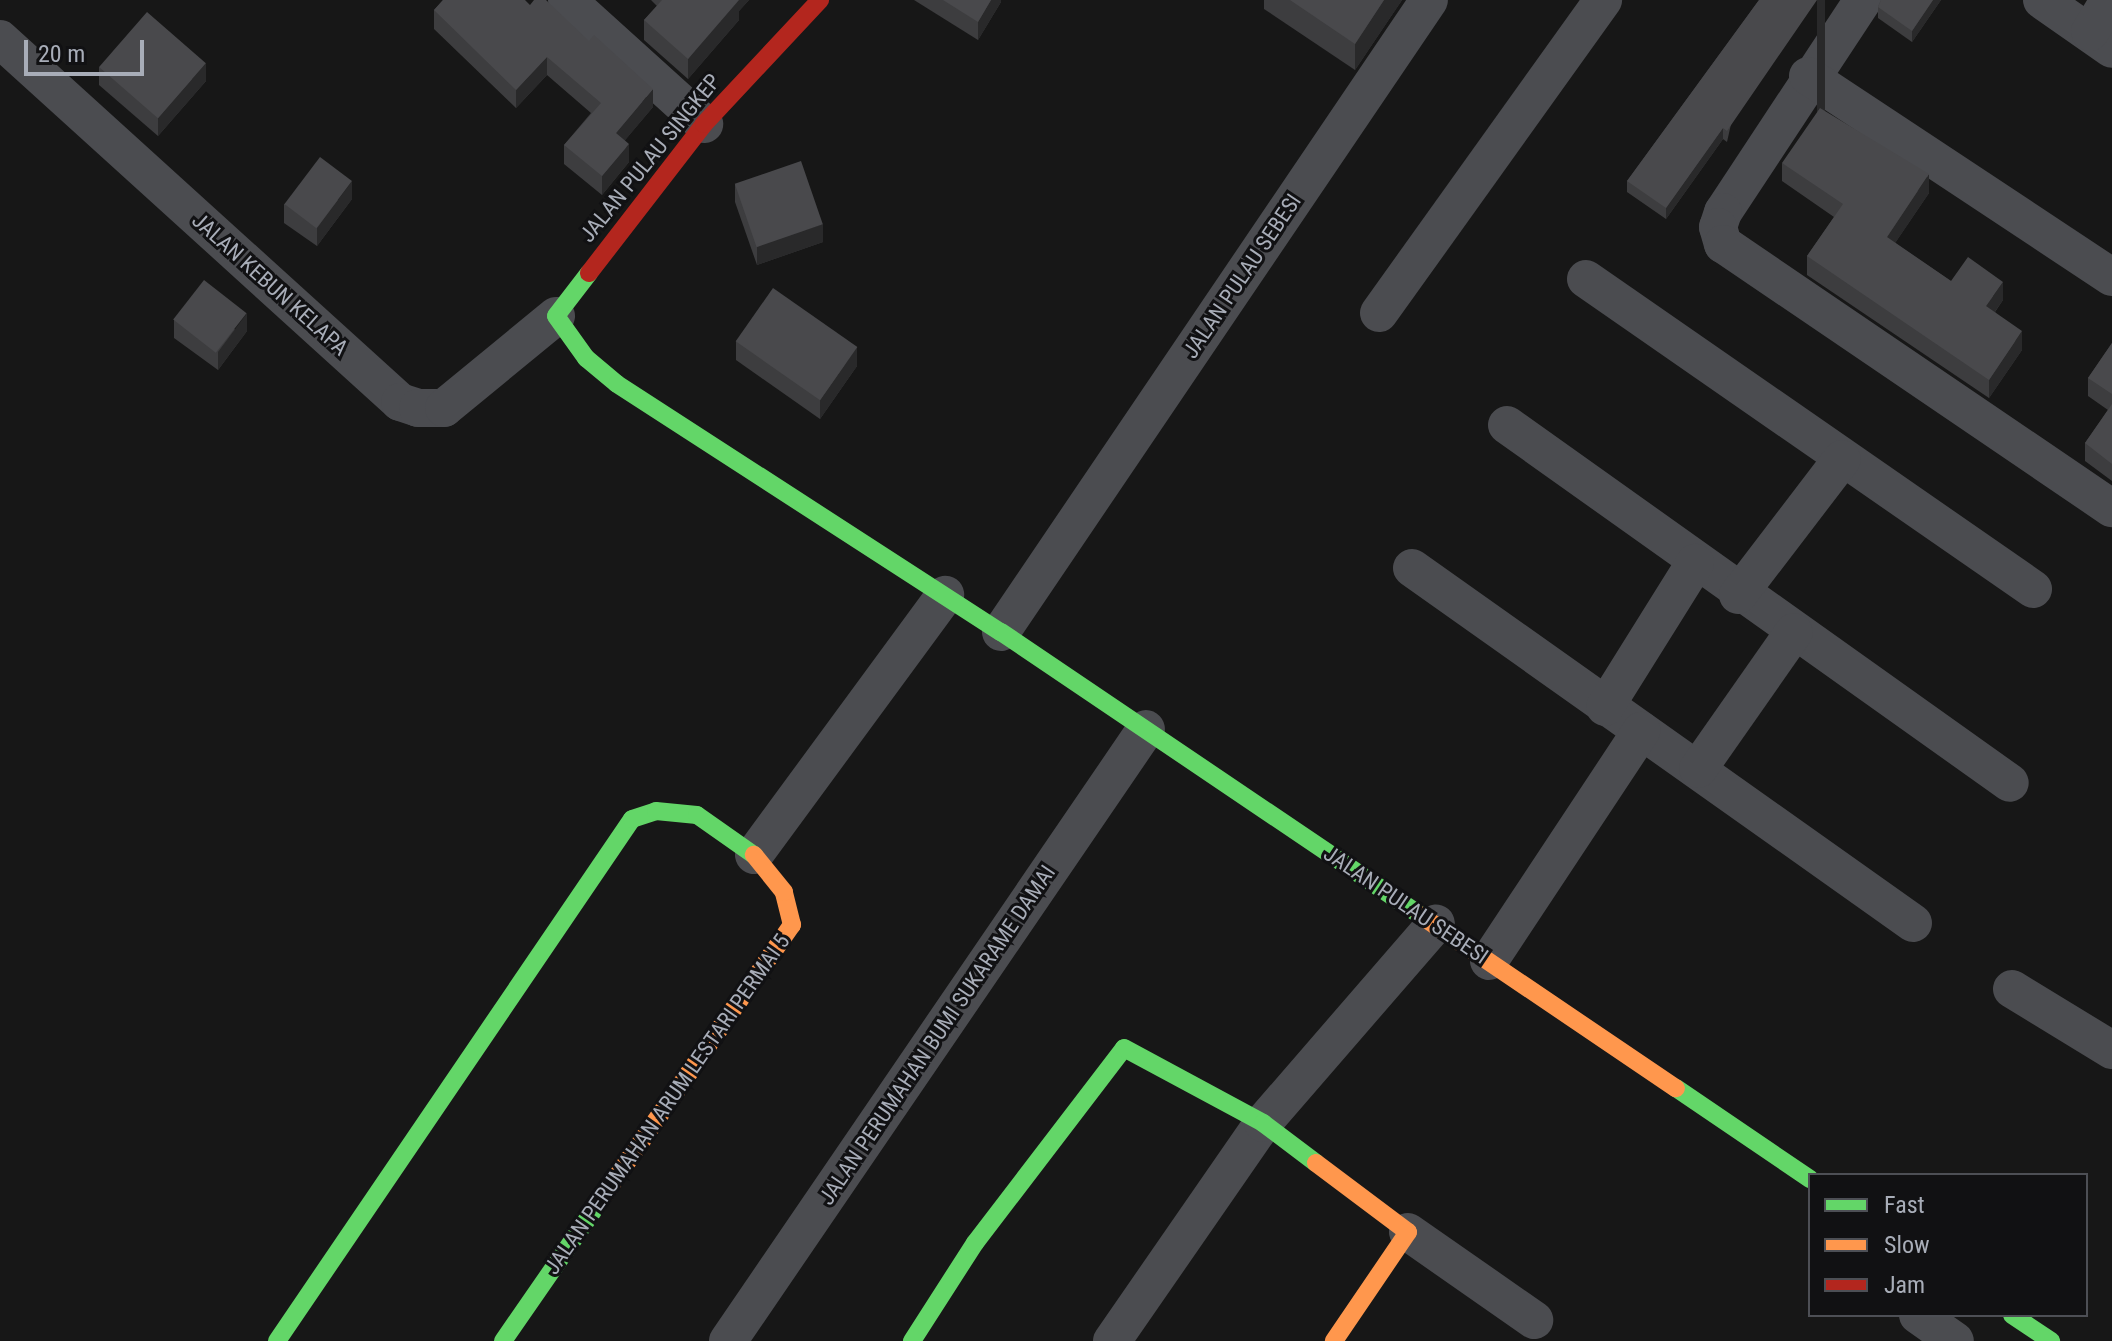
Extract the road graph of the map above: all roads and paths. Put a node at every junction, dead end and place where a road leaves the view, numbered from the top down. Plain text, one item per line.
1 (567, 0) edge
2 (820, 0) edge
3 (1429, 0) edge
4 (1603, 0) edge
5 (1863, 0) edge
6 (2042, 0) edge
7 (2103, 27) edge
8 (0, 39) edge
9 (1808, 76) junction
10 (704, 124) junction
11 (2112, 277) edge
12 (1586, 279) dead end
13 (1379, 313) dead end
14 (556, 316) junction
15 (1507, 425) dead end
16 (1842, 459) junction
17 (2112, 508) edge
18 (1695, 563) junction
19 (1412, 568) dead end
20 (2033, 589) dead end
21 (945, 595) junction
22 (1738, 595) junction
23 (1001, 632) junction
24 (1794, 632) junction
25 (1605, 707) junction
26 (1146, 729) junction
27 (1641, 731) junction
28 (1698, 769) junction
29 (2010, 783) dead end
30 (754, 855) junction
31 (1436, 923) junction
32 (1913, 923) dead end
33 (1489, 961) junction
34 (2012, 989) dead end
35 (2112, 1050) edge
36 (1263, 1123) junction
37 (1808, 1178) edge
38 (1408, 1232) junction
39 (1921, 1317) edge
40 (1534, 1320) dead end
41 (277, 1341) edge
42 (503, 1341) edge
43 (728, 1341) edge
44 (912, 1341) edge
45 (1112, 1341) edge
46 (1334, 1341) edge
47 (1955, 1341) edge

1 - 10 street
2 - 10 street, JALAN PULAU SINGKEP
3 - 23 street, JALAN PULAU SEBESI
4 - 13 street
5 - 9 street
6 - 7 street
8 - 14 street, JALAN KEBUN KELAPA
9 - 11 street
9 - 17 street
10 - 14 street, JALAN PULAU SINGKEP
12 - 16 street
14 - 21 street, JALAN PULAU SEBESI
15 - 18 street
16 - 20 street
16 - 22 street
18 - 22 street
18 - 25 street
19 - 25 street
21 - 23 street, JALAN PULAU SEBESI
21 - 30 street
22 - 24 street
23 - 26 street, JALAN PULAU SEBESI
24 - 28 street
24 - 29 street
25 - 27 street
26 - 31 street, JALAN PULAU SEBESI
26 - 43 street, JALAN PERUMAHAN BUMI SUKARAME DAMAI
27 - 28 street
27 - 33 street
28 - 32 street
30 - 41 street, JALAN PERUMAHAN ARUM LESTARI PERMAI 5
30 - 42 street, JALAN PERUMAHAN ARUM LESTARI PERMAI 5
31 - 33 street, JALAN PULAU SEBESI
31 - 36 street
33 - 37 street, JALAN PULAU SEBESI
34 - 35 street
36 - 38 street
36 - 44 street
36 - 45 street
38 - 40 street
38 - 46 street
39 - 47 street

